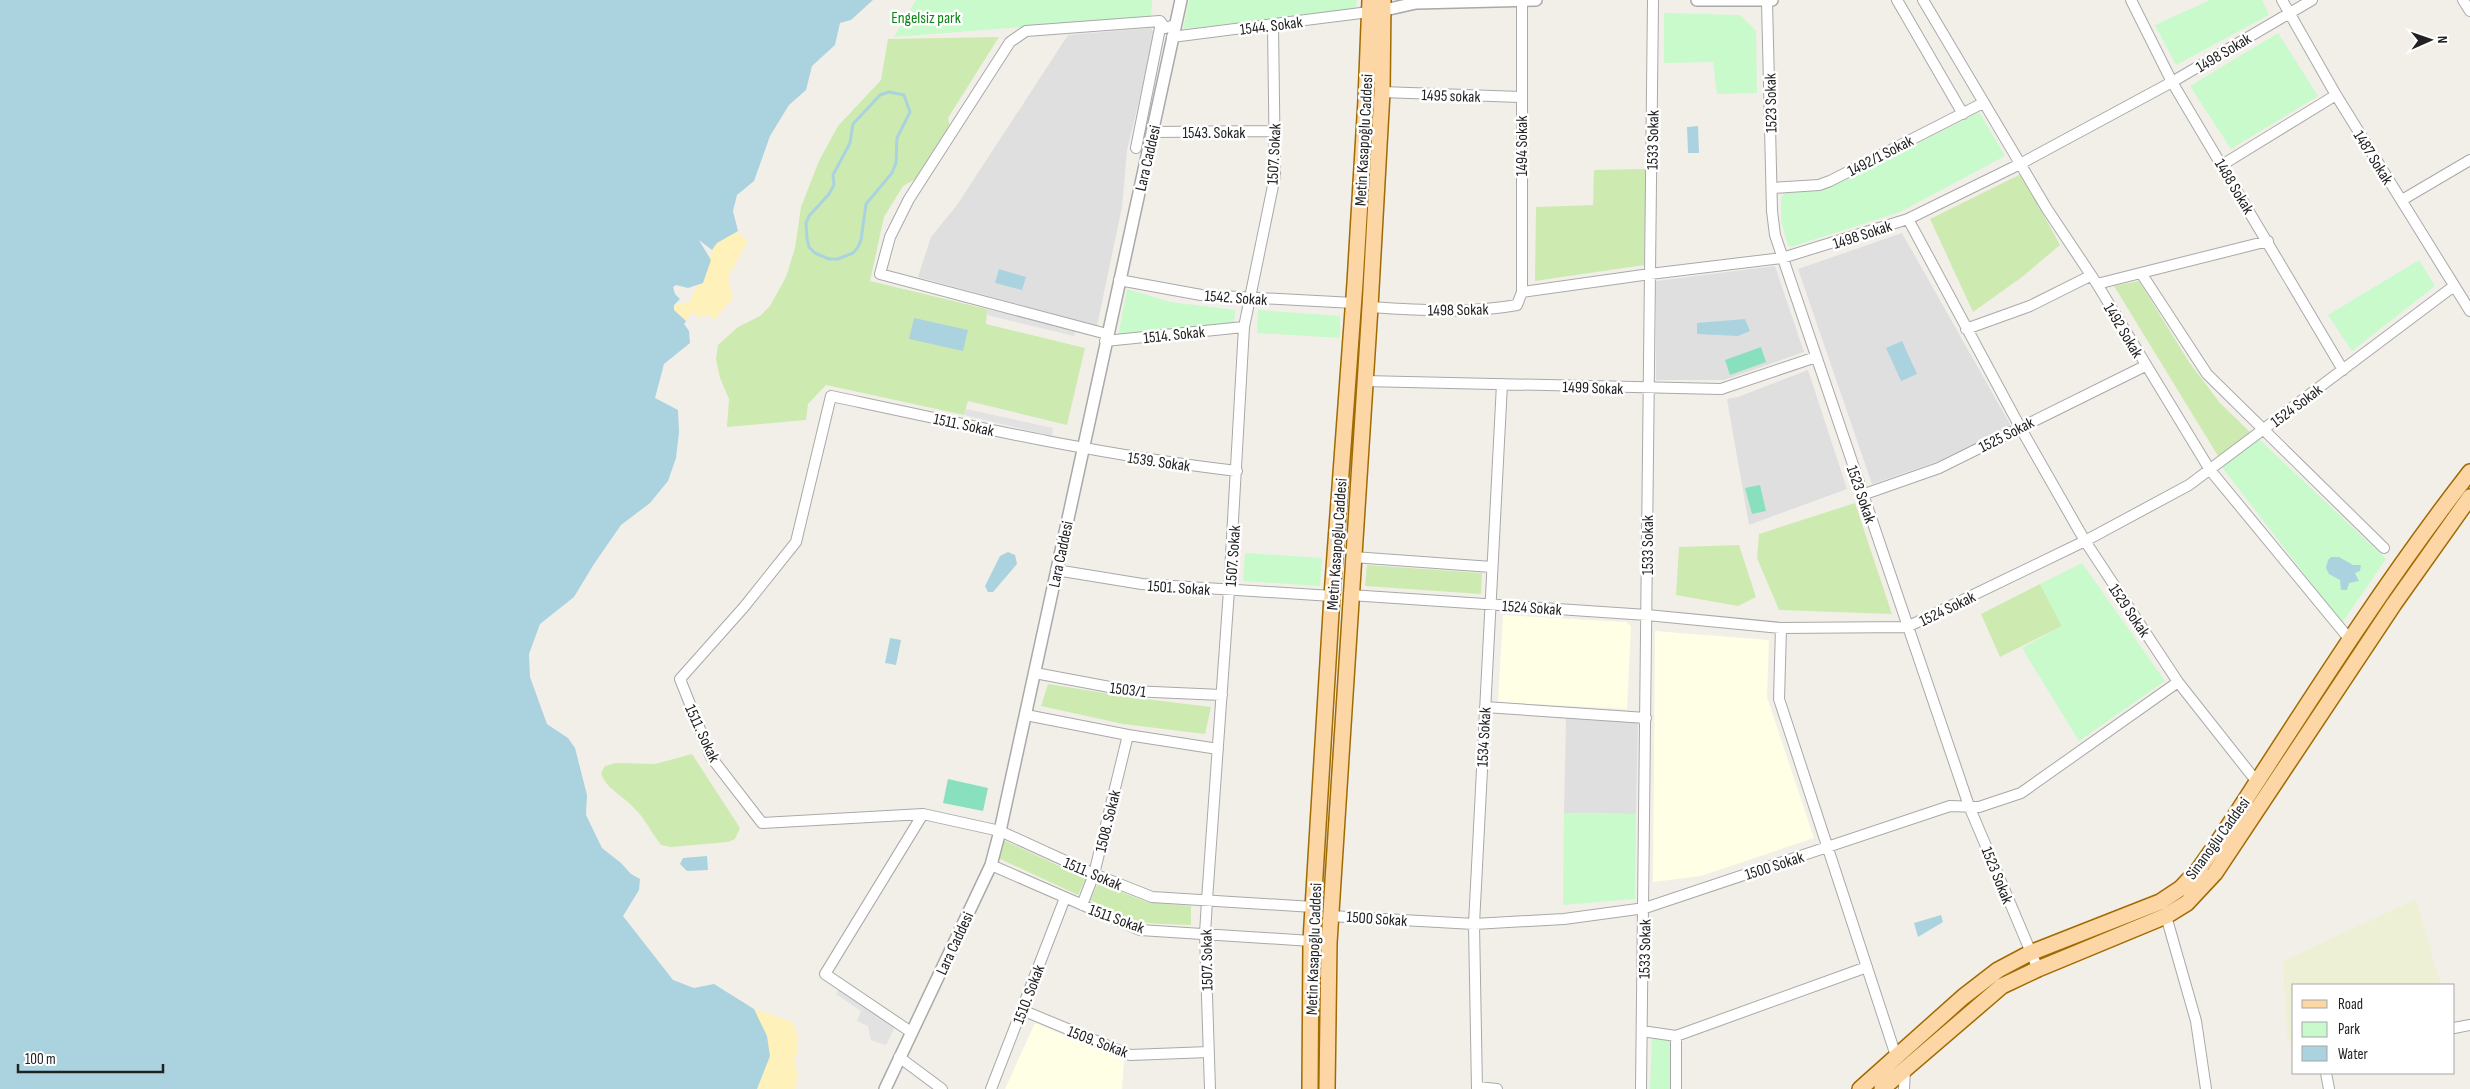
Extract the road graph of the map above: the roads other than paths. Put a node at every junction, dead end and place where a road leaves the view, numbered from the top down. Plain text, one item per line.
1 (1181, 0) edge
2 (1522, 0) edge
3 (1536, 0) edge
4 (1654, 0) edge
5 (1697, 0) edge
6 (1770, 0) edge
7 (1897, 0) edge
8 (2131, 0) edge
9 (2282, 0) edge
10 (2312, 0) edge
11 (2463, 0) edge
12 (1927, 1) edge
13 (1376, 6) edge
14 (2470, 11) edge
15 (2288, 13) junction
16 (1161, 23) junction
17 (1274, 25) junction
18 (1173, 31) junction
19 (2172, 82) junction
20 (1382, 92) junction
21 (2336, 95) junction
22 (1520, 97) junction
23 (1983, 103) junction
24 (1963, 114) junction
25 (1276, 131) junction
26 (1153, 132) junction
27 (1136, 148) dead end
28 (2470, 160) edge
29 (2020, 164) junction
30 (2222, 164) junction
31 (1772, 188) junction
32 (2402, 200) junction
33 (1908, 220) junction
34 (2268, 241) junction
35 (1782, 258) junction
36 (2141, 273) junction
37 (1650, 274) junction
38 (2090, 276) junction
39 (1119, 280) junction
40 (2097, 284) junction
41 (2454, 286) junction
42 (1522, 292) junction
43 (1248, 298) junction
44 (1354, 303) junction
45 (1370, 307) junction
46 (2470, 311) edge
47 (1244, 327) junction
48 (1966, 329) junction
49 (1106, 337) junction
50 (1816, 357) junction
51 (2145, 366) junction
52 (2343, 370) junction
53 (1364, 381) junction
54 (1502, 384) junction
55 (1649, 388) junction
56 (2020, 427) junction
57 (2265, 429) junction
58 (1082, 448) junction
59 (2210, 470) junction
60 (1237, 471) junction
61 (2470, 472) edge
62 (1862, 495) junction
63 (2470, 497) edge
64 (2085, 541) junction
65 (2384, 548) dead end
66 (1353, 557) junction
67 (1492, 566) junction
68 (1056, 570) junction
69 (1229, 590) junction
70 (1350, 595) junction
71 (1332, 596) junction
72 (1490, 604) junction
73 (1647, 615) junction
74 (1907, 627) junction
75 (1781, 628) junction
76 (2351, 641) junction
77 (1035, 672) junction
78 (2178, 682) junction
79 (1222, 695) junction
80 (1484, 707) junction
81 (1026, 715) junction
82 (1646, 718) junction
83 (1128, 735) junction
84 (1218, 749) junction
85 (2257, 782) junction
86 (1969, 806) junction
87 (923, 814) junction
88 (1000, 831) junction
89 (1827, 847) junction
90 (991, 865) junction
91 (1094, 874) junction
92 (1065, 898) junction
93 (1207, 900) junction
94 (1082, 905) junction
95 (1313, 907) junction
96 (1644, 908) junction
97 (1330, 916) junction
98 (2166, 916) junction
99 (1474, 924) junction
100 (1205, 934) junction
101 (1311, 941) junction
102 (2030, 953) junction
103 (1868, 967) junction
104 (2038, 969) junction
105 (1022, 1010) junction
106 (2470, 1025) edge
107 (2455, 1028) edge
108 (1642, 1031) junction
109 (911, 1032) junction
110 (1676, 1036) junction
111 (1208, 1052) junction
112 (899, 1057) junction
113 (1901, 1062) junction
114 (2326, 1074) edge
115 (1477, 1088) edge
116 (884, 1089) edge
117 (942, 1089) edge
118 (991, 1089) edge
119 (1210, 1089) edge
120 (1310, 1089) edge
121 (1327, 1089) edge
122 (1497, 1089) edge
123 (1641, 1089) edge
124 (1676, 1089) edge
125 (1860, 1089) edge
126 (1882, 1089) edge
127 (1904, 1089) edge
128 (2206, 1089) edge
129 (2329, 1089) edge

1 - 18 street, Lara Caddesi
2 - 3 street
2 - 13 street
2 - 22 street, 1494 Sokak
4 - 37 street, 1533 Sokak
5 - 6 street
6 - 31 street, 1523 Sokak
7 - 24 street
8 - 19 street, 1488 Sokak
9 - 15 street, 1487 Sokak
10 - 15 street, 1498 Sokak
11 - 14 street
12 - 23 street, 1492 Sokak
13 - 17 street, 1544. Sokak
13 - 20 main road, Metin Kasapoğlu Caddesi
13 - 44 main road, Metin Kasapoğlu Caddesi
15 - 19 street, 1498 Sokak
15 - 21 street, 1487 Sokak
16 - 18 street, 1544. Sokak
16 - 27 street
16 - 49 street
17 - 18 street, 1544. Sokak
17 - 25 street, 1507. Sokak
18 - 26 street, Lara Caddesi
19 - 29 street, 1498 Sokak
19 - 30 street, 1488 Sokak
20 - 22 street, 1495 sokak
20 - 45 main road, Metin Kasapoğlu Caddesi
21 - 30 street
21 - 32 street, 1487 Sokak
22 - 42 street, 1494 Sokak
23 - 24 street, 1492/1 Sokak
23 - 29 street, 1492 Sokak
24 - 31 street, 1492/1 Sokak
25 - 26 street, 1543. Sokak
25 - 43 street, 1507. Sokak
26 - 39 street, Lara Caddesi
28 - 32 street
29 - 33 street, 1498 Sokak
29 - 38 street, 1492 Sokak
30 - 34 street, 1488 Sokak
31 - 35 street, 1523 Sokak
32 - 41 street, 1487 Sokak
33 - 35 street, 1498 Sokak
33 - 48 street, 1529 Sokak
34 - 36 street
34 - 52 street, 1488 Sokak
35 - 37 street, 1498 Sokak
35 - 50 street, 1523 Sokak
36 - 40 street
36 - 57 street
37 - 42 street, 1498 Sokak
37 - 55 street, 1533 Sokak
38 - 40 street, 1492 Sokak
38 - 48 street
39 - 43 street, 1542. Sokak
39 - 49 street, Lara Caddesi
40 - 51 street, 1492 Sokak
41 - 46 street, 1487 Sokak
41 - 52 street, 1524 Sokak
42 - 45 street, 1498 Sokak
43 - 44 street, 1542. Sokak
43 - 47 street, 1507. Sokak
44 - 71 main road, Metin Kasapoğlu Caddesi
45 - 53 main road, Metin Kasapoğlu Caddesi
47 - 49 street, 1514. Sokak
47 - 60 street, 1507. Sokak
48 - 56 street, 1529 Sokak
49 - 58 street, Lara Caddesi
50 - 55 street, 1499 Sokak
50 - 62 street, 1523 Sokak
51 - 56 street, 1525 Sokak
51 - 59 street, 1492 Sokak
52 - 57 street, 1524 Sokak
53 - 54 street, 1499 Sokak
53 - 66 main road, Metin Kasapoğlu Caddesi
54 - 55 street, 1499 Sokak
54 - 67 street, 1534 Sokak
55 - 73 street, 1533 Sokak
56 - 62 street, 1525 Sokak
56 - 64 street, 1529 Sokak
57 - 59 street, 1524 Sokak
57 - 65 street
58 - 60 street, 1539. Sokak
58 - 68 street, Lara Caddesi
58 - 87 street, 1511. Sokak
59 - 64 street, 1524 Sokak
59 - 76 street, 1492 Sokak
60 - 69 street, 1507. Sokak
61 - 76 main road, Si̇nanoğlu Caddesi
62 - 74 street, 1523 Sokak
63 - 98 main road, Si̇nanoğlu Caddesi
64 - 74 street, 1524 Sokak
64 - 78 street, 1529 Sokak
66 - 67 street
66 - 70 main road, Metin Kasapoğlu Caddesi
67 - 72 street, 1534 Sokak
68 - 69 street, 1501. Sokak
68 - 77 street, Lara Caddesi
69 - 71 street, 1501. Sokak
69 - 79 street, 1507. Sokak
70 - 72 street, 1524 Sokak
70 - 97 main road, Metin Kasapoğlu Caddesi
71 - 95 main road, Metin Kasapoğlu Caddesi
72 - 73 street, 1524 Sokak
72 - 80 street, 1534 Sokak
73 - 75 street, 1524 Sokak
73 - 82 street, 1533 Sokak
74 - 75 street, 1524 Sokak
74 - 86 street, 1523 Sokak
75 - 89 street
76 - 85 main road, Si̇nanoğlu Caddesi
77 - 79 street, 1503/1
77 - 81 street, Lara Caddesi
78 - 85 street, 1529 Sokak
78 - 86 street, 1500 Sokak
79 - 84 street, 1507. Sokak
80 - 82 street
80 - 99 street, 1534 Sokak
81 - 83 street
81 - 88 street, Lara Caddesi
82 - 96 street, 1533 Sokak
83 - 84 street
83 - 91 street, 1508. Sokak
84 - 93 street, 1507. Sokak
85 - 102 main road, Si̇nanoğlu Caddesi
86 - 89 street, 1500 Sokak
86 - 102 street, 1523 Sokak
87 - 88 street, 1511. Sokak
87 - 109 street
88 - 90 street, Lara Caddesi
88 - 91 street, 1511. Sokak
89 - 96 street, 1500 Sokak
89 - 103 street
90 - 92 street, 1511 Sokak
90 - 109 street, Lara Caddesi
91 - 93 street, 1511. Sokak
91 - 94 street, 1508. Sokak
92 - 94 street, 1511 Sokak
92 - 105 street, 1510. Sokak
93 - 95 street, 1511. Sokak
93 - 100 street, 1507. Sokak
94 - 100 street, 1511 Sokak
95 - 101 main road, Metin Kasapoğlu Caddesi
96 - 99 street, 1500 Sokak
96 - 108 street, 1533 Sokak
97 - 99 street, 1500 Sokak
97 - 121 main road, Metin Kasapoğlu Caddesi
98 - 104 main road, Si̇nanoğlu Caddesi
98 - 128 street
99 - 115 street, 1534 Sokak
100 - 101 street, 1511 Sokak
100 - 111 street, 1507. Sokak
101 - 120 main road, Metin Kasapoğlu Caddesi
102 - 104 street, 1523 Sokak
102 - 113 main road, Si̇nanoğlu Caddesi
103 - 110 street
103 - 113 street
104 - 113 main road, Si̇nanoğlu Caddesi
105 - 111 street, 1509. Sokak
105 - 118 street, 1510. Sokak
106 - 107 street
108 - 110 street
108 - 123 street, 1533 Sokak
109 - 112 street, Lara Caddesi
110 - 124 street
111 - 119 street, 1507. Sokak
112 - 116 street, Lara Caddesi
112 - 117 street
113 - 125 main road, Si̇nanoğlu Caddesi
113 - 126 main road, Si̇nanoğlu Caddesi
113 - 127 street
114 - 129 street
115 - 122 street

